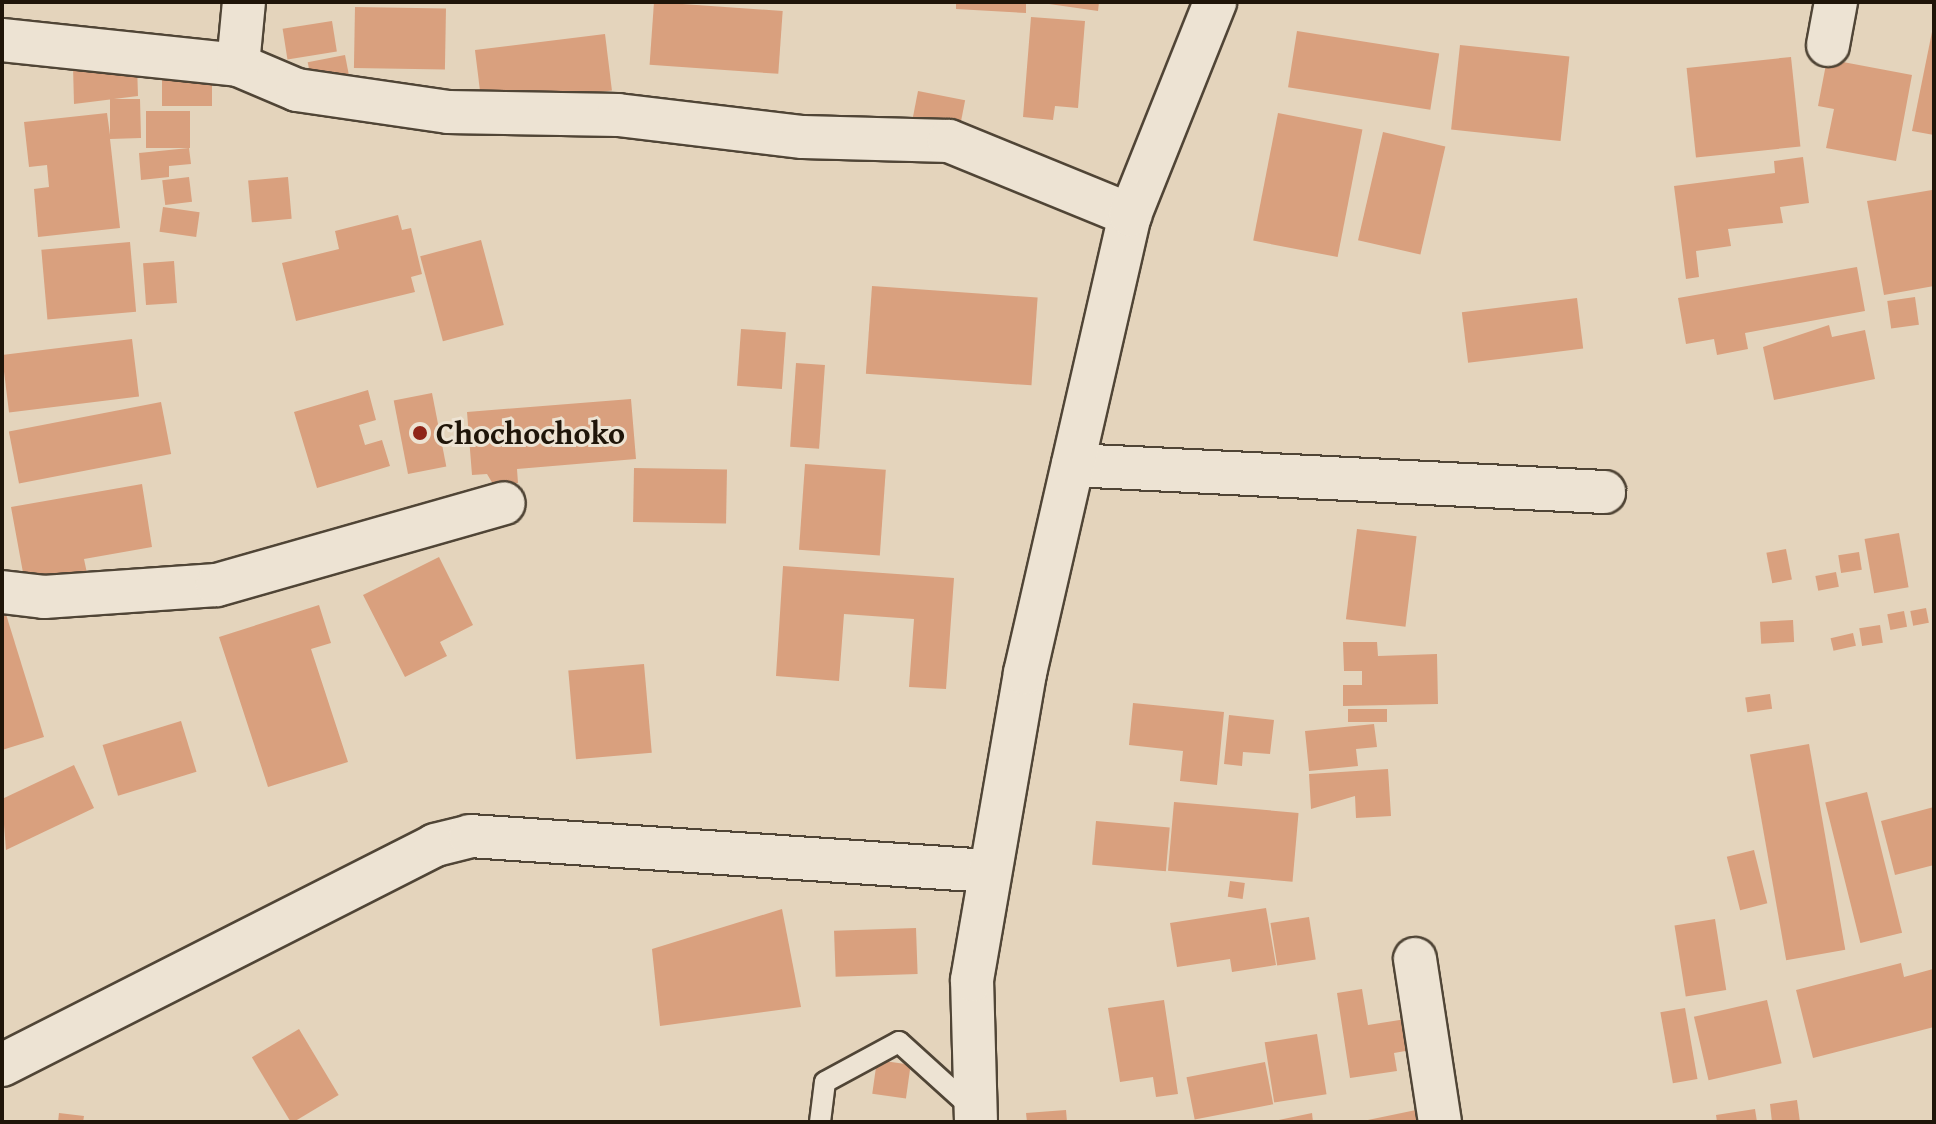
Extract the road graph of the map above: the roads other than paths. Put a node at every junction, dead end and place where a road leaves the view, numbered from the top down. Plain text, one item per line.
1 (244, 2) edge
2 (1215, 2) edge
3 (1836, 2) edge
4 (2, 40) edge
5 (1828, 45) dead end
6 (238, 65) junction
7 (1130, 215) junction
8 (1073, 465) junction
9 (1604, 492) dead end
10 (504, 503) dead end
11 (2, 592) edge
12 (989, 871) junction
13 (1415, 959) dead end
14 (2, 1065) edge
15 (976, 1117) edge
16 (820, 1122) edge
17 (1440, 1122) edge

1 - 6 street
2 - 7 street
3 - 5 street
4 - 6 street
6 - 7 street
7 - 8 street
8 - 9 street
8 - 12 street
10 - 11 street
12 - 14 street
12 - 15 street
13 - 17 street
15 - 16 lane

